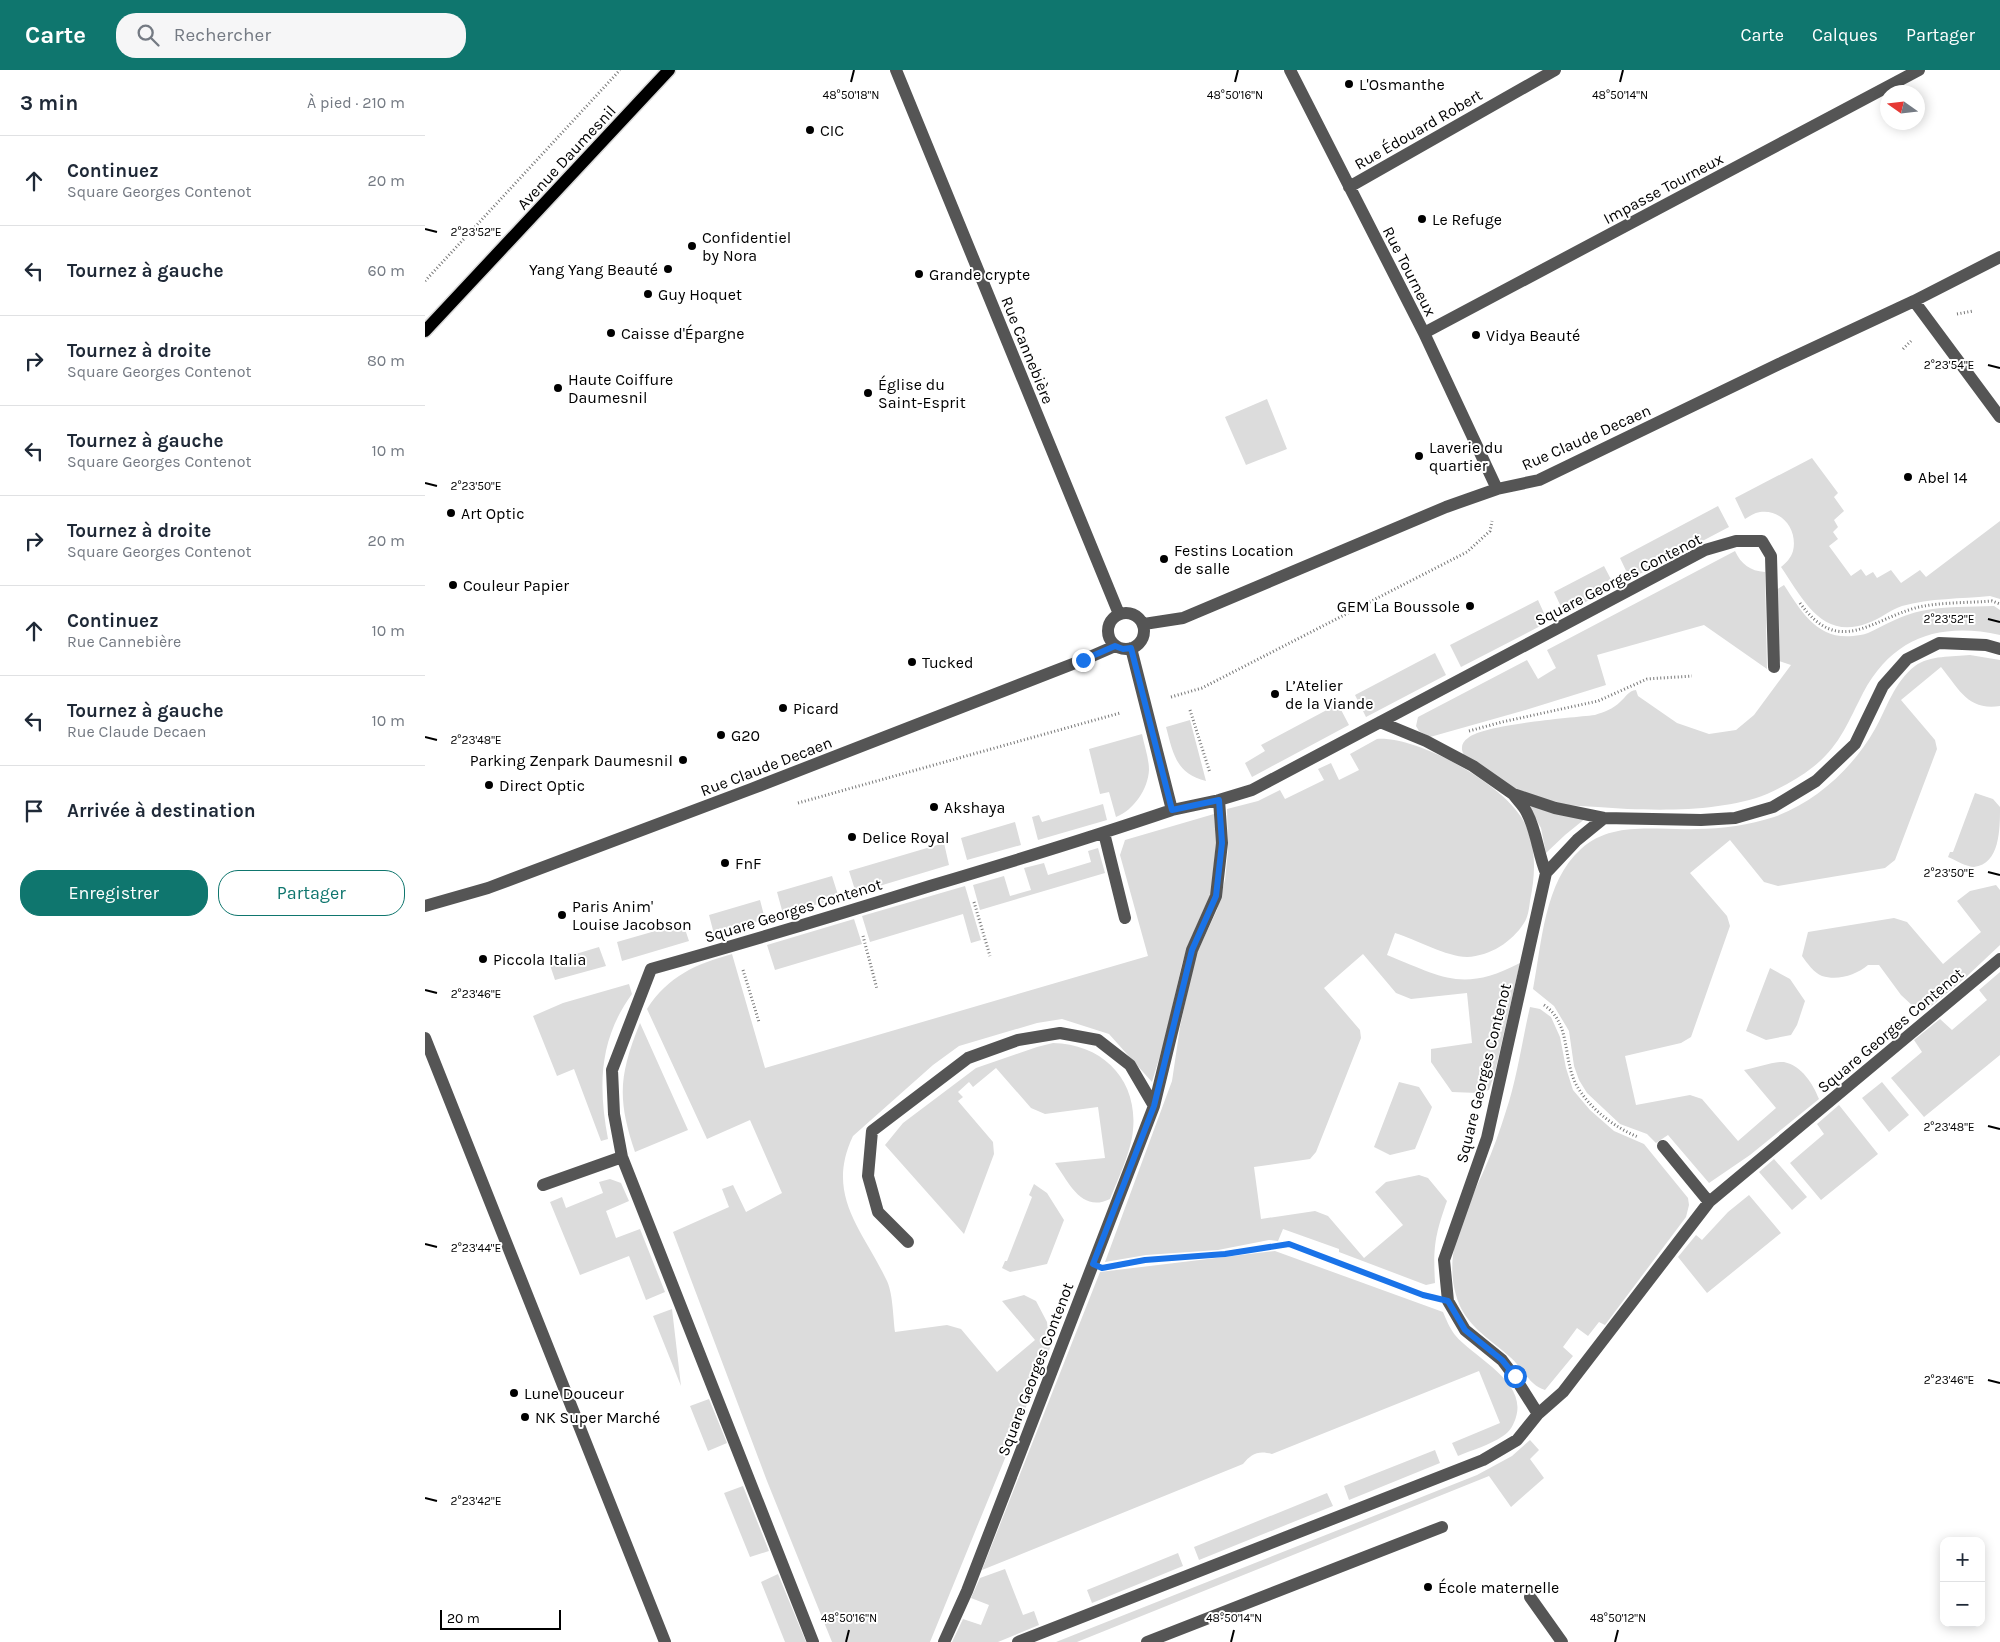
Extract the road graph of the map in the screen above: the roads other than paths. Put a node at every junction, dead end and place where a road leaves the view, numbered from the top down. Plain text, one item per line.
1 (669, 70) edge
2 (896, 70) edge
3 (1290, 70) edge
4 (1555, 70) edge
5 (1919, 70) edge
6 (1349, 186) junction
7 (2000, 257) edge
8 (1914, 301) junction
9 (425, 331) edge
10 (1423, 333) junction
11 (2000, 417) edge
12 (1497, 489) junction
13 (1119, 614) junction
14 (1144, 624) junction
15 (1115, 646) junction
16 (1131, 648) junction
17 (2000, 649) edge
18 (1774, 667) dead end
19 (1380, 722) junction
20 (1513, 794) junction
21 (1219, 800) junction
22 (1172, 810) junction
23 (1604, 818) junction
24 (1104, 833) junction
25 (1546, 873) junction
26 (426, 903) edge
27 (1125, 918) dead end
28 (2000, 959) edge
29 (425, 1038) edge
30 (1154, 1106) junction
31 (1665, 1148) road end
32 (622, 1157) junction
33 (543, 1185) dead end
34 (1709, 1202) junction
35 (908, 1242) dead end
36 (1538, 1414) junction
37 (1442, 1527) dead end
38 (1530, 1597) dead end
39 (665, 1642) edge
40 (813, 1642) edge
41 (944, 1642) edge
42 (1018, 1642) edge
43 (1147, 1642) edge
44 (1562, 1642) edge

1 - 9 main road, Avenue Daumesnil
2 - 13 street, Rue Cannebière
3 - 6 street, Rue Tourneux
4 - 6 street, Rue Édouard Robert
5 - 10 street, Impasse Tourneux
6 - 10 street, Rue Tourneux
7 - 8 street, Rue Claude Decaen
8 - 11 street
8 - 12 street, Rue Claude Decaen
10 - 12 street, Rue Tourneux
12 - 14 street, Rue Claude Decaen
13 - 14 street
13 - 15 street
14 - 16 street
15 - 16 street, Rue Claude Decaen
15 - 26 street, Rue Claude Decaen
16 - 22 street
17 - 23 street
18 - 19 street, Square Georges Contenot
19 - 20 street
19 - 21 street, Square Georges Contenot
20 - 23 street
20 - 25 street
21 - 22 street, Square Georges Contenot
21 - 30 street, Square Georges Contenot
22 - 24 street, Square Georges Contenot
23 - 25 street
24 - 27 street
24 - 32 street, Square Georges Contenot
25 - 36 street, Square Georges Contenot
28 - 34 street, Square Georges Contenot
29 - 39 street
30 - 35 street
30 - 41 street, Square Georges Contenot
31 - 34 street
32 - 33 street
32 - 40 street, Square Georges Contenot
34 - 36 street, Square Georges Contenot
36 - 42 street, Square Georges Contenot
37 - 43 street
38 - 44 street

